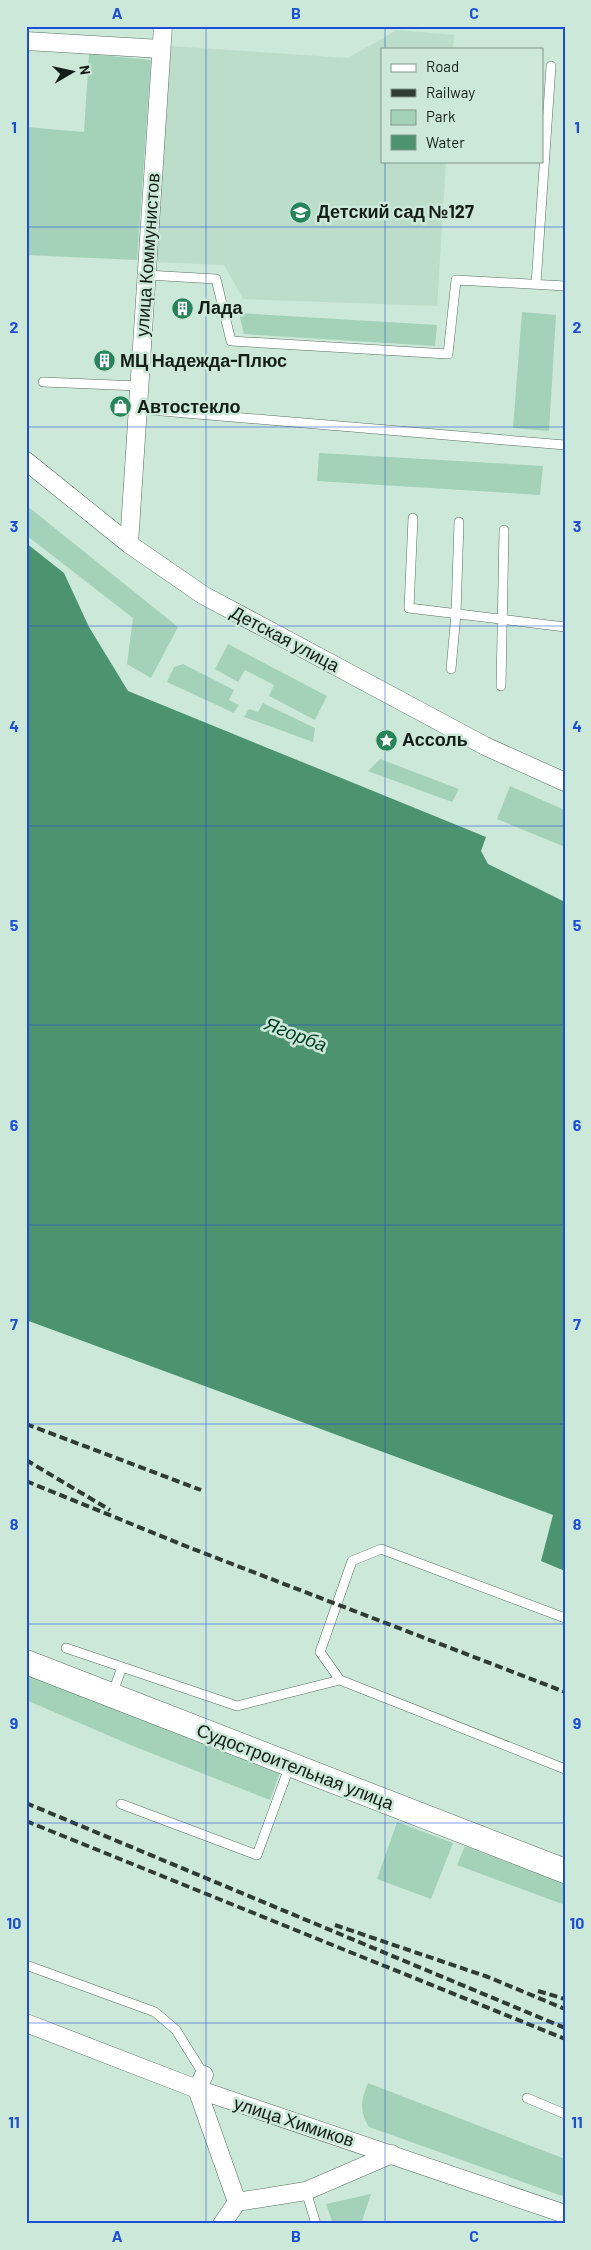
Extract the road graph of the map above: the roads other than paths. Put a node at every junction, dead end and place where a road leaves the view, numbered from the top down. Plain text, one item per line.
1 (163, 26) edge
2 (26, 41) edge
3 (161, 49) junction
4 (551, 66) dead end
5 (147, 275) junction
6 (536, 284) junction
7 (565, 286) edge
8 (43, 382) dead end
9 (139, 386) junction
10 (138, 409) junction
11 (565, 445) edge
12 (26, 461) edge
13 (413, 518) dead end
14 (459, 522) dead end
15 (504, 530) dead end
16 (129, 544) junction
17 (456, 614) junction
18 (502, 619) junction
19 (565, 627) edge
20 (451, 669) dead end
21 (501, 686) dead end
22 (565, 782) edge
23 (565, 1618) edge
24 (66, 1648) dead end
25 (26, 1662) edge
26 (122, 1667) junction
27 (340, 1680) junction
28 (112, 1695) junction
29 (290, 1765) junction
30 (565, 1769) edge
31 (121, 1804) dead end
32 (565, 1871) edge
33 (26, 1965) edge
34 (26, 2023) edge
35 (200, 2082) junction
36 (527, 2098) dead end
37 (565, 2114) edge
38 (392, 2154) junction
39 (306, 2191) junction
40 (237, 2202) junction
41 (565, 2214) edge
42 (222, 2224) edge
43 (316, 2224) edge

1 - 3 street, улица Коммунистов
2 - 3 street
3 - 5 street, улица Коммунистов
4 - 6 lane
5 - 6 lane
5 - 9 street, улица Коммунистов
6 - 7 lane
8 - 9 lane
9 - 10 street, улица Коммунистов
10 - 11 lane
10 - 16 street, улица Коммунистов
12 - 16 street, Детская улица
13 - 17 lane
14 - 17 lane
15 - 18 lane
16 - 22 street, Детская улица
17 - 18 lane
17 - 20 lane
18 - 19 lane
18 - 21 lane
23 - 27 lane
24 - 26 lane
25 - 28 main road, Судостроительная улица
26 - 27 lane
26 - 28 lane
27 - 30 lane
28 - 29 main road, Судостроительная улица
29 - 31 lane
29 - 32 main road, Судостроительная улица
33 - 35 lane
34 - 35 street, улица Химиков
35 - 38 street, улица Химиков
35 - 40 street
36 - 37 lane
38 - 39 street
38 - 41 street, улица Химиков
39 - 40 street
39 - 43 lane
40 - 42 street

